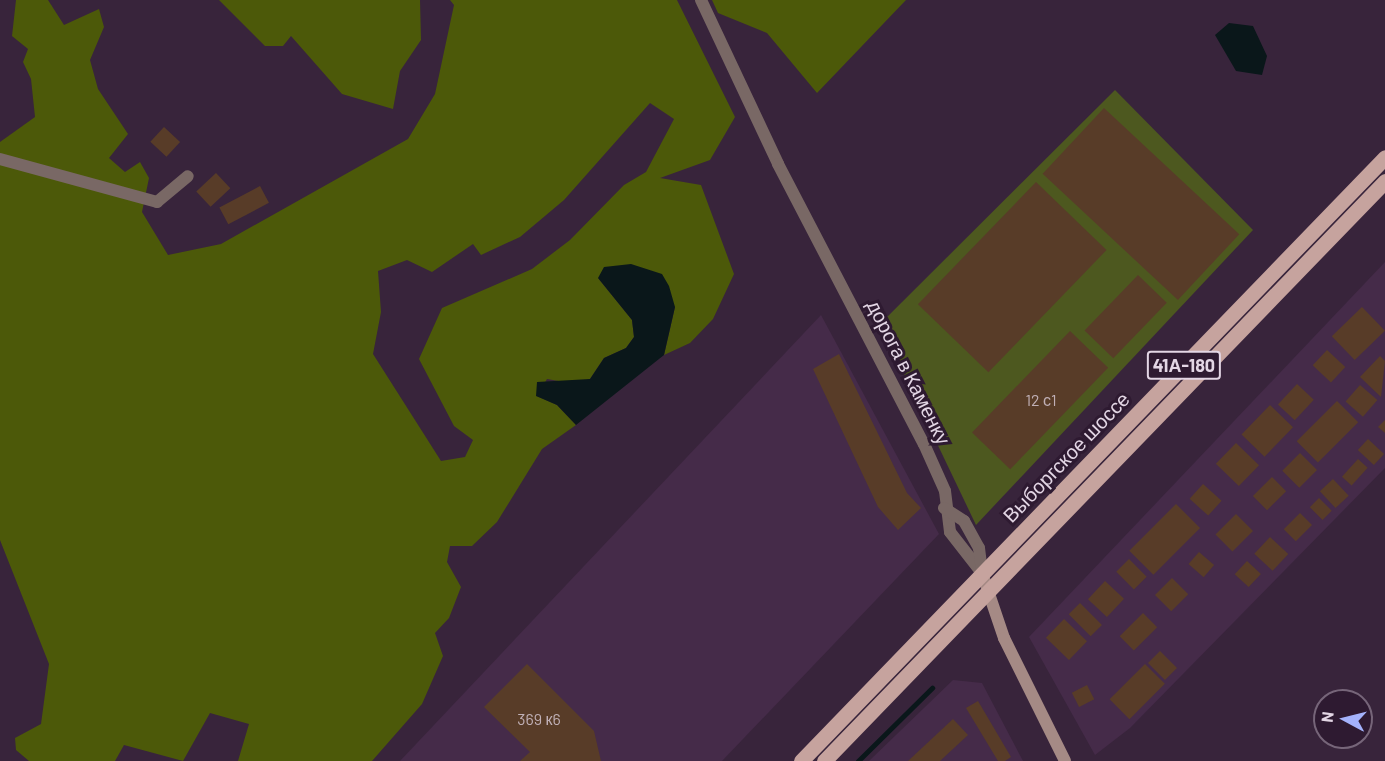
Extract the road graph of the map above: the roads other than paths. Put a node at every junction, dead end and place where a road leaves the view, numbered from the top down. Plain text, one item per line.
1 (700, 0) edge
2 (1385, 157) edge
3 (0, 159) edge
4 (188, 176) dead end
5 (1385, 181) edge
6 (982, 573) junction
7 (987, 592) junction
8 (801, 761) edge
9 (824, 761) edge
10 (1065, 761) edge

1 - 6 street, дорога в Каменку
2 - 6 main road, Выборгское шоссе / 41А-180
3 - 4 street
5 - 7 main road, Выборгское шоссе / 41А-180
6 - 7 street, дорога в Каменку
6 - 8 main road, Выборгское шоссе / 41А-180
7 - 9 main road, Выборгское шоссе / 41А-180
7 - 10 street, дорога в Каменку

